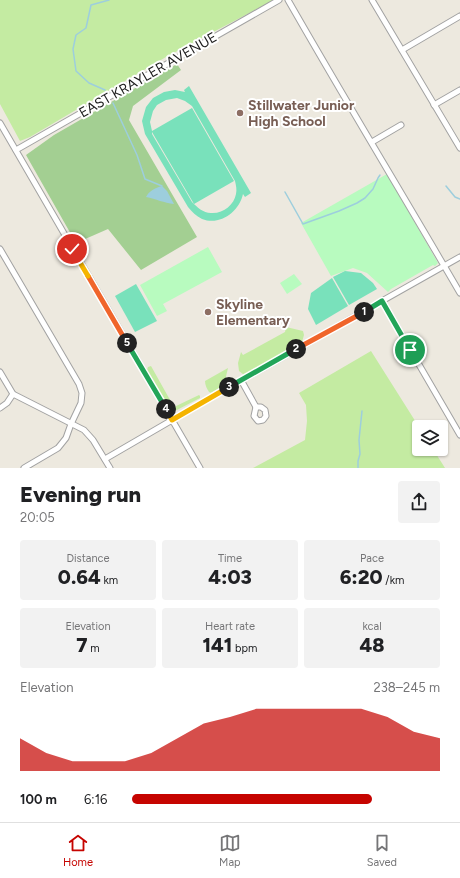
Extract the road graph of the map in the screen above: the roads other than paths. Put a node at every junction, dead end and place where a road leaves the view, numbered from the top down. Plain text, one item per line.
1 (279, 0) edge
2 (288, 0) edge
3 (372, 0) edge
4 (460, 16) edge
5 (402, 50) junction
6 (460, 90) edge
7 (434, 105) junction
8 (0, 123) edge
9 (401, 125) dead end
10 (372, 142) junction
11 (460, 148) edge
12 (16, 150) junction
13 (0, 249) edge
14 (460, 257) edge
15 (444, 266) junction
16 (460, 293) edge
17 (382, 301) junction
18 (0, 372) edge
19 (241, 380) junction
20 (13, 394) junction
21 (256, 407) dead end
22 (0, 408) edge
23 (172, 420) junction
24 (71, 424) junction
25 (460, 435) edge
26 (105, 459) junction
27 (24, 468) edge
28 (110, 468) edge
29 (200, 468) edge

1 - 12 street, EAST KRAYLER AVENUE
2 - 10 street
3 - 5 street
4 - 5 street
5 - 7 street
6 - 7 street
7 - 11 street
8 - 12 street
9 - 10 street
10 - 15 street
12 - 23 street
13 - 24 street
14 - 15 street
15 - 16 street
15 - 17 street
17 - 19 street
17 - 25 street
18 - 20 street
19 - 21 street
19 - 23 street
20 - 22 street
20 - 24 street
23 - 26 street
23 - 29 street
24 - 26 street
24 - 27 street
26 - 28 street

